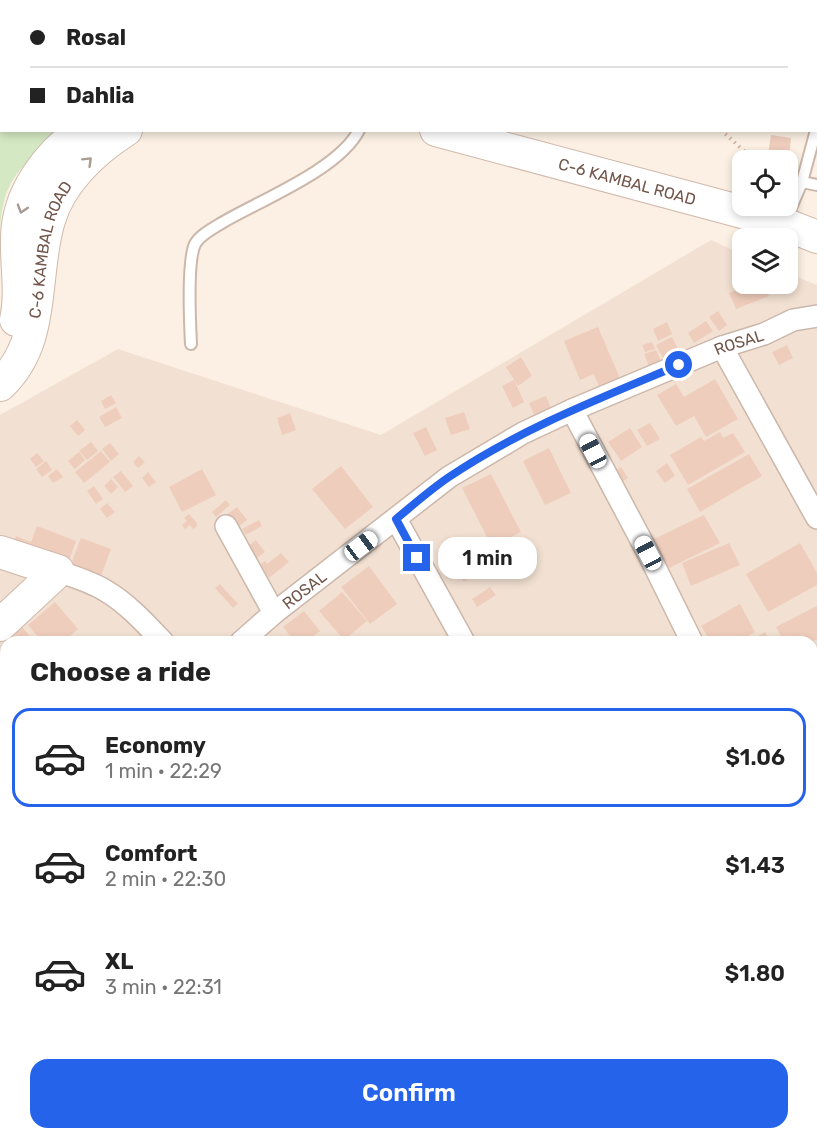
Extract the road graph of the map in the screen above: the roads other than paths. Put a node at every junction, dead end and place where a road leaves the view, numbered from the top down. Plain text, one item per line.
1 (80, 132) edge
2 (123, 132) edge
3 (358, 132) edge
4 (443, 132) edge
5 (516, 132) edge
6 (815, 132) edge
7 (817, 185) edge
8 (732, 190) edge
9 (798, 203) edge
10 (817, 237) edge
11 (817, 316) edge
12 (191, 344) dead end
13 (722, 347) junction
14 (0, 357) edge
15 (0, 385) edge
16 (572, 410) junction
17 (817, 518) edge
18 (396, 519) junction
19 (226, 526) dead end
20 (0, 552) edge
21 (58, 571) junction
22 (274, 613) junction
23 (0, 625) edge
24 (157, 636) edge
25 (248, 636) edge
26 (457, 636) edge
27 (689, 636) edge

1 -> 14 main road, C-6 KAMBAL ROAD
15 -> 2 main road, C-6 KAMBAL ROAD
3 - 12 lane
4 - 10 main road, C-6 KAMBAL ROAD
5 - 8 main road, C-6 KAMBAL ROAD
6 - 9 lane
7 - 9 lane
11 - 13 street, ROSAL
13 - 16 street, ROSAL
13 - 17 street
16 - 18 street, ROSAL
16 - 27 street
18 - 22 street, ROSAL
18 - 26 street
19 - 22 street
20 - 21 main road
21 - 23 main road
21 - 24 street
22 - 25 street, ROSAL

